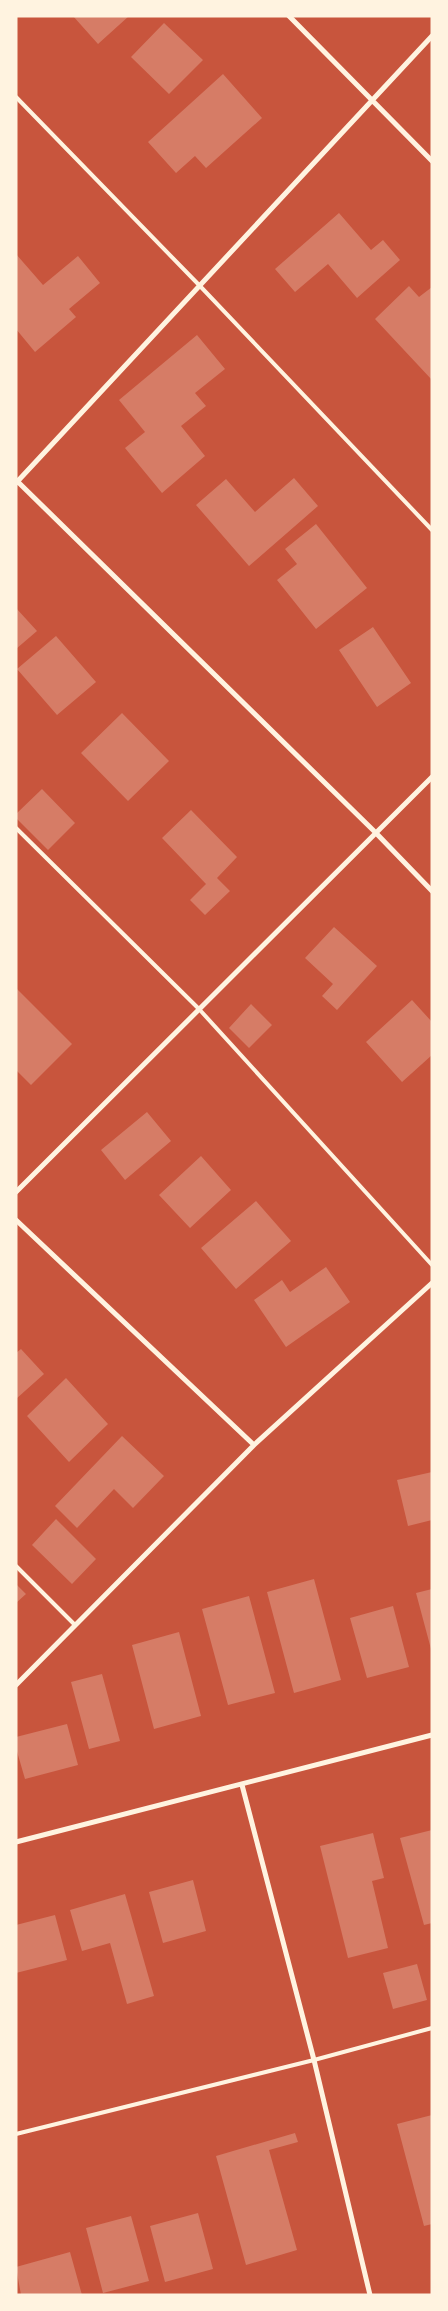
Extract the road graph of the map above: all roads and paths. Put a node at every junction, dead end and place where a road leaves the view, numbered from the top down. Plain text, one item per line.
1 (289, 16) edge
2 (432, 36) edge
3 (16, 96) edge
4 (372, 101) junction
5 (432, 161) edge
6 (200, 286) junction
7 (17, 481) edge
8 (432, 530) edge
9 (432, 777) edge
10 (16, 828) edge
11 (375, 832) junction
12 (432, 891) edge
13 (198, 1009) junction
14 (16, 1192) edge
15 (16, 1220) edge
16 (432, 1265) edge
17 (432, 1282) edge
18 (254, 1445) junction
19 (16, 1566) edge
20 (75, 1625) junction
21 (16, 1685) edge
22 (432, 1735) edge
23 (242, 1785) junction
24 (16, 1842) edge
25 (432, 2028) edge
26 (314, 2060) junction
27 (16, 2134) edge
28 (370, 2295) edge

1 - 4 street
2 - 4 street
3 - 6 lane
4 - 5 street
4 - 6 street
6 - 7 street
6 - 8 lane
7 - 11 street
9 - 11 street
10 - 13 lane
11 - 12 street
11 - 13 street
13 - 14 street
13 - 16 lane
15 - 18 street
17 - 18 street
18 - 20 street
19 - 20 lane
20 - 21 street
22 - 23 street
23 - 24 street
23 - 26 street
25 - 26 lane
26 - 27 lane
26 - 28 street

